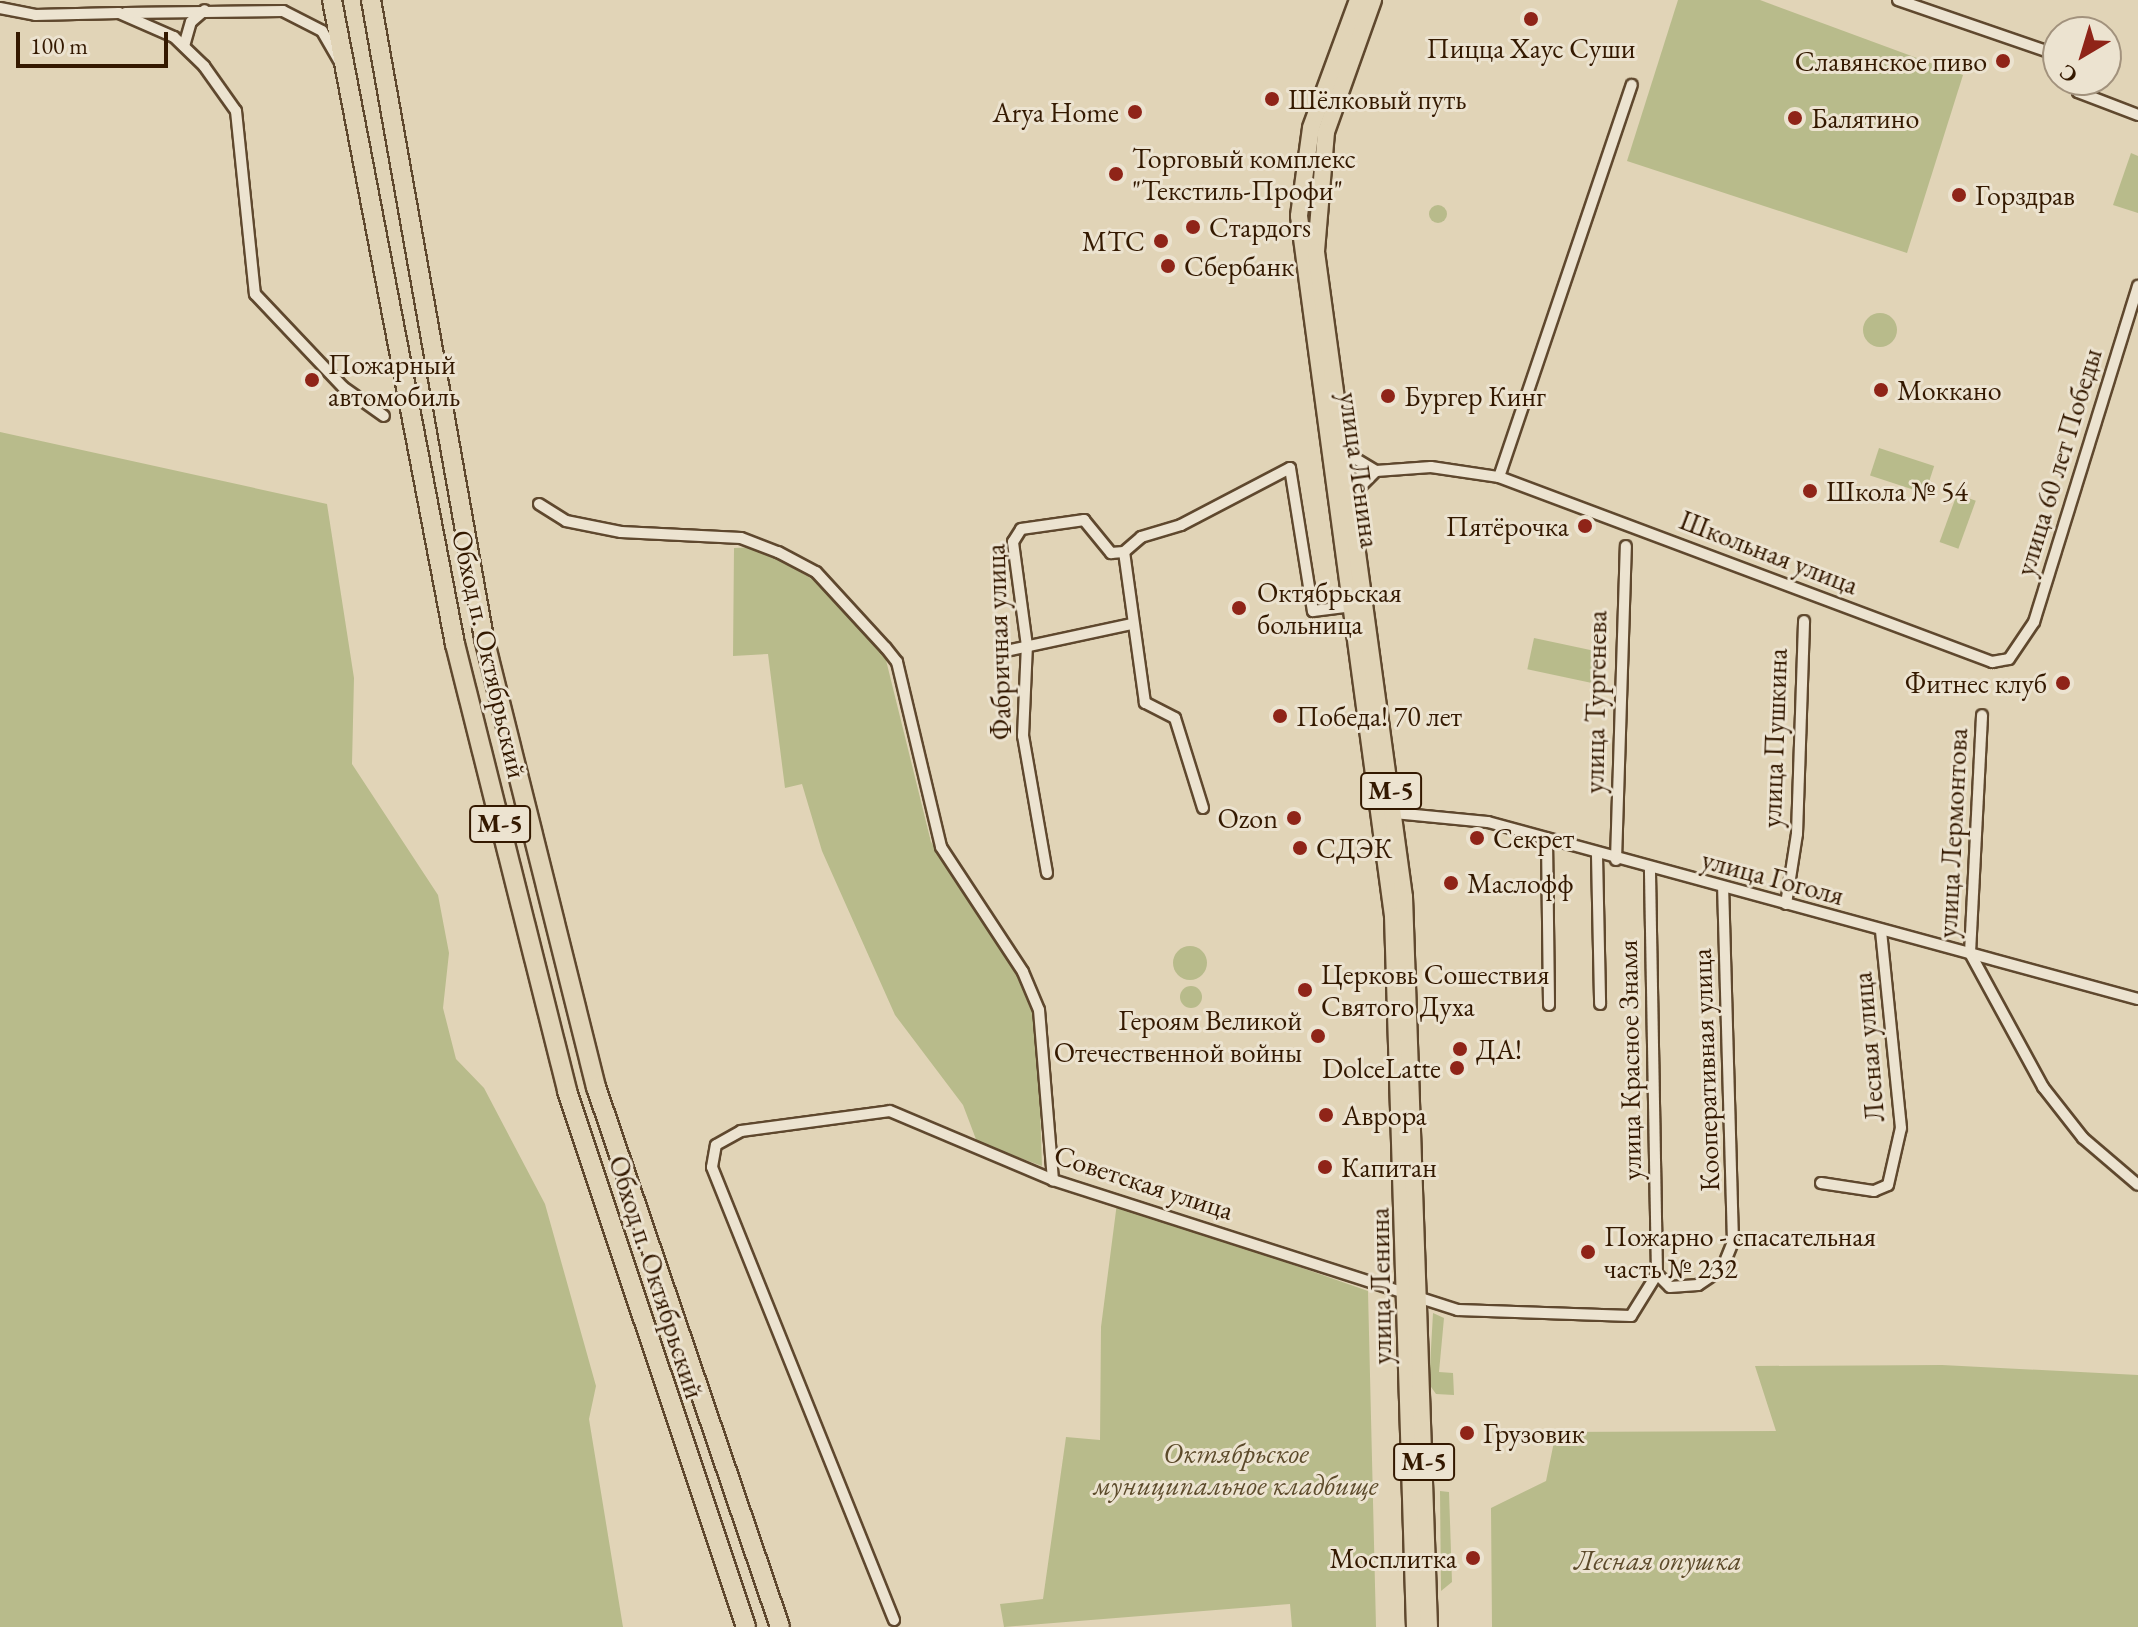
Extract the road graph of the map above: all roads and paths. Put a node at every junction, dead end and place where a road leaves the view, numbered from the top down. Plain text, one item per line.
1 (279, 0) edge
2 (332, 0) edge
3 (371, 0) edge
4 (1358, 0) edge
5 (1373, 0) edge
6 (1898, 0) edge
7 (0, 8) edge
8 (262, 8) junction
9 (205, 10) junction
10 (170, 11) junction
11 (119, 13) junction
12 (174, 37) junction
13 (184, 46) junction
14 (2042, 50) edge
15 (346, 72) junction
16 (1632, 85) dead end
17 (2088, 96) edge
18 (2138, 115) edge
19 (2138, 286) edge
20 (384, 416) dead end
21 (1344, 451) junction
22 (1376, 471) junction
23 (1499, 477) junction
24 (1351, 496) junction
25 (539, 504) dead end
26 (1626, 546) dead end
27 (1124, 552) junction
28 (1353, 606) junction
29 (1804, 621) dead end
30 (1132, 624) junction
31 (1027, 646) junction
32 (2020, 650) joint
33 (1001, 652) dead end
34 (1982, 715) dead end
35 (1203, 808) dead end
36 (1394, 813) junction
37 (1547, 840) junction
38 (1597, 855) junction
39 (1616, 860) junction
40 (1650, 870) junction
41 (1047, 873) dead end
42 (1723, 888) junction
43 (1786, 904) junction
44 (1881, 930) junction
45 (1970, 953) junction
46 (2138, 999) edge
47 (1600, 1004) dead end
48 (1549, 1005) dead end
49 (1053, 1180) junction
50 (1821, 1183) dead end
51 (2138, 1185) edge
52 (1657, 1274) junction
53 (1413, 1295) junction
54 (894, 1620) dead end
55 (746, 1627) edge
56 (780, 1627) edge
57 (1415, 1627) edge
58 (1429, 1627) edge

1 - 8 street
2 - 15 highway, Обход п. Октябрьский / М-5
3 - 56 highway, Обход п. Октябрьский / М-5
4 - 28 main road, улица Ленина / М-5
5 - 21 main road, улица Ленина / М-5
6 - 14 street
7 - 11 street
8 - 9 street
8 - 15 street
9 - 10 street
9 - 13 street
10 - 11 street
10 - 12 street
11 - 12 street
12 - 13 street
13 - 20 street
15 - 55 highway, Обход п. Октябрьский / М-5
16 - 23 street
17 - 18 street
19 - 32 street, улица 60 лет Победы
21 - 22 street
21 - 24 main road, улица Ленина / М-5
22 - 23 street, Школьная улица
22 - 24 street
23 - 32 street, Школьная улица
24 - 36 main road, улица Ленина / М-5
25 - 49 street
26 - 39 street, улица Тургенева
27 - 28 street
27 - 30 street
27 - 31 street, Фабричная улица
28 - 53 main road, улица Ленина / М-5
29 - 43 street, улица Пушкина
30 - 31 street
30 - 35 street
31 - 33 street
31 - 41 street, Фабричная улица
34 - 45 street, улица Лермонтова
36 - 37 street, улица Гоголя
36 - 53 main road, улица Ленина / М-5
37 - 38 street, улица Гоголя
37 - 48 street
38 - 39 street, улица Гоголя
38 - 47 street, улица Красное Знамя
39 - 40 street, улица Гоголя
40 - 42 street, улица Гоголя
40 - 52 street, улица Красное Знамя
42 - 43 street, улица Гоголя
42 - 52 street, Кооперативная улица
43 - 44 street, улица Гоголя
44 - 45 street, улица Гоголя
44 - 50 street, Лесная улица
45 - 46 street, улица Гоголя
45 - 51 street
49 - 53 street, Советская улица
49 - 54 street, Советская улица
52 - 53 street
53 - 57 main road, улица Ленина / М-5
53 - 58 main road, улица Ленина / М-5

